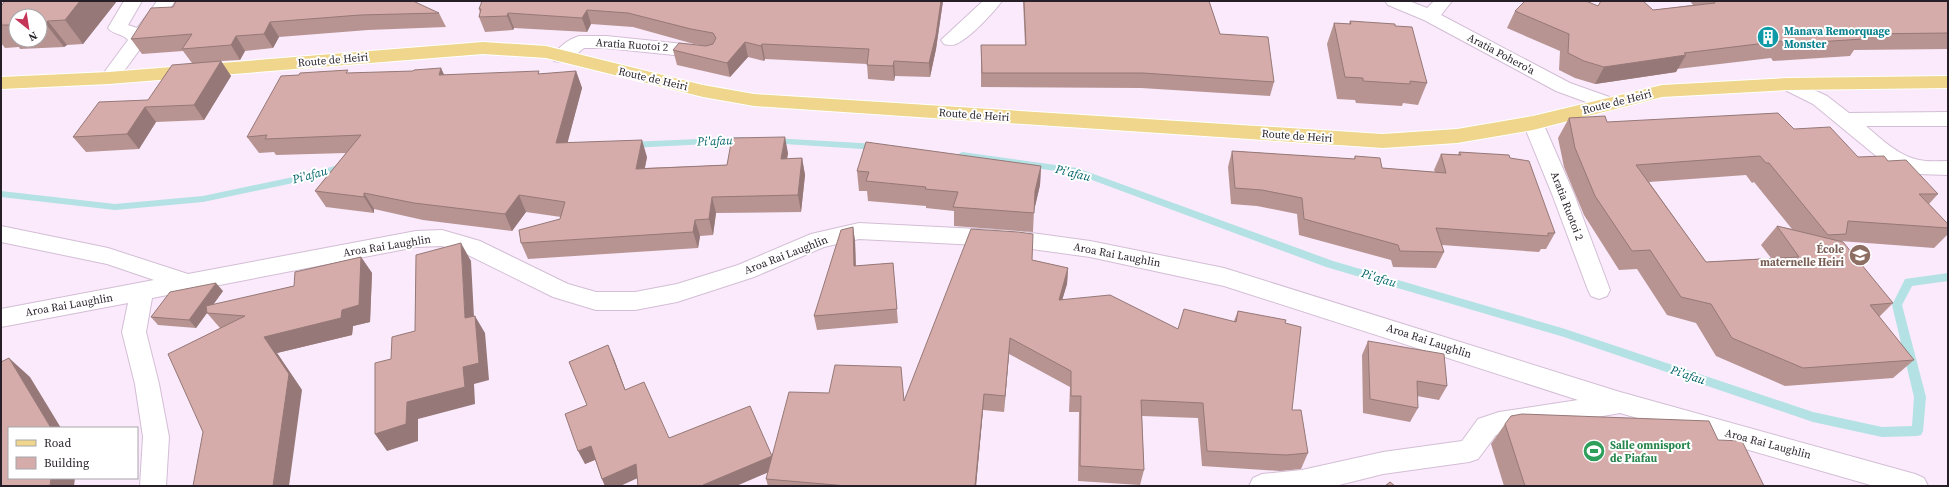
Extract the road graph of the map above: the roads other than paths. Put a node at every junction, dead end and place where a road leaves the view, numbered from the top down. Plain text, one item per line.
1 (133, 1) edge
2 (993, 1) edge
3 (1394, 1) edge
4 (1443, 1) edge
5 (168, 8) edge
6 (1430, 16) junction
7 (137, 40) junction
8 (950, 40) dead end
9 (709, 53) edge
10 (561, 57) junction
11 (109, 78) junction
12 (1948, 82) edge
13 (1, 83) edge
14 (1788, 84) junction
15 (1608, 104) junction
16 (1948, 119) edge
17 (1845, 120) junction
18 (1533, 123) junction
19 (1948, 168) edge
20 (1, 234) edge
21 (188, 283) junction
22 (1599, 290) dead end
23 (142, 292) junction
24 (1, 318) edge
25 (1620, 403) junction
26 (1382, 463) junction
27 (152, 486) edge
28 (1262, 486) edge
29 (1334, 486) edge
30 (1915, 486) edge

1 - 7 street
2 - 8 street
3 - 6 street, Aratia Pohero'a
4 - 6 street
5 - 7 street
6 - 15 street, Aratia Pohero'a
7 - 11 street
9 - 10 street, Aratia Ruotoi 2
10 - 11 main road, Route de Heiri
10 - 18 main road, Route de Heiri
11 - 13 main road, Route de Heiri
12 - 14 main road, Route de Heiri
14 - 15 main road, Route de Heiri
14 - 17 street
15 - 18 main road, Route de Heiri
16 - 17 street
17 - 19 street
18 - 22 street, Aratia Ruotoi 2
20 - 21 street
21 - 23 street, Aroa Rai Laughlin
21 - 25 street, Aroa Rai Laughlin
23 - 24 street, Aroa Rai Laughlin
23 - 27 street
25 - 26 street, Aroa Rai Laughlin
25 - 30 street, Aroa Rai Laughlin
26 - 28 street, Aroa Rai Laughlin
26 - 29 street

